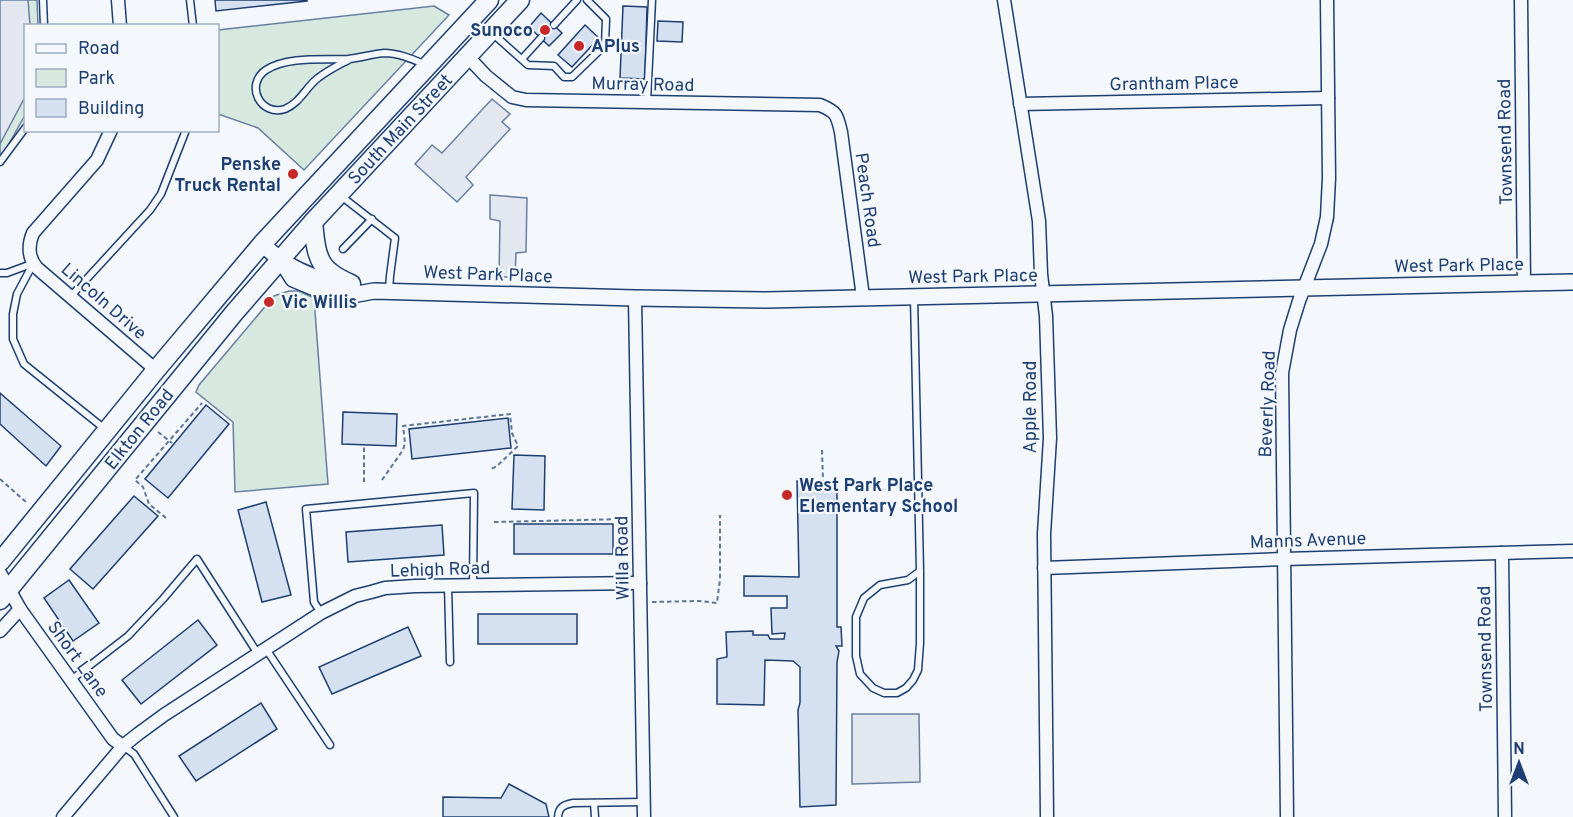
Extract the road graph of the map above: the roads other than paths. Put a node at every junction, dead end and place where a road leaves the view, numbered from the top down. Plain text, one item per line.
1 (43, 0) edge
2 (118, 0) edge
3 (190, 0) edge
4 (488, 0) edge
5 (520, 0) edge
6 (576, 0) edge
7 (587, 0) edge
8 (652, 0) edge
9 (1004, 0) edge
10 (1327, 0) edge
11 (1521, 0) edge
12 (44, 24) edge
13 (120, 24) edge
14 (193, 24) edge
15 (554, 25) dead end
16 (491, 32) junction
17 (541, 38) dead end
18 (468, 57) junction
19 (350, 59) junction
20 (522, 59) junction
21 (428, 66) junction
22 (1328, 98) junction
23 (647, 102) junction
24 (1020, 104) junction
25 (832, 110) joint
26 (24, 129) edge
27 (110, 132) edge
28 (185, 132) edge
29 (0, 162) edge
30 (339, 195) junction
31 (372, 219) junction
32 (314, 222) junction
33 (262, 244) junction
34 (343, 249) dead end
35 (32, 260) junction
36 (280, 260) junction
37 (0, 273) edge
38 (1573, 282) edge
39 (1524, 283) junction
40 (351, 284) junction
41 (1304, 288) junction
42 (382, 291) junction
43 (1043, 294) junction
44 (71, 296) junction
45 (914, 296) junction
46 (863, 297) junction
47 (635, 298) junction
48 (156, 370) junction
49 (107, 431) junction
50 (1573, 551) edge
51 (1502, 553) junction
52 (1284, 559) junction
53 (0, 562) edge
54 (1044, 568) junction
55 (920, 571) junction
56 (0, 573) edge
57 (640, 583) junction
58 (448, 585) junction
59 (473, 585) junction
60 (4, 594) edge
61 (20, 609) junction
62 (321, 613) junction
63 (0, 631) edge
64 (262, 651) junction
65 (450, 662) dead end
66 (71, 680) junction
67 (330, 745) dead end
68 (123, 746) junction
69 (644, 802) junction
70 (594, 803) junction
71 (63, 817) edge
72 (174, 817) edge
73 (558, 817) edge
74 (595, 817) edge
75 (644, 817) edge
76 (1047, 817) edge
77 (1287, 817) edge
78 (1504, 817) edge

1 - 12 lane
2 - 13 street
3 - 14 lane
4 - 21 main road, South Main Street
5 - 16 main road, South Main Street
6 - 15 lane
7 - 20 lane
8 - 23 lane
9 - 24 street, Apple Road
10 - 22 street, Beverly Road
11 - 39 street, Townsend Road
16 - 18 main road, South Main Street
16 - 20 lane
17 - 20 lane
18 - 23 street, Murray Road
18 - 30 main road, South Main Street
19 - 19 lane
19 - 21 lane
21 - 33 main road, South Main Street
22 - 24 street, Grantham Place
22 - 41 street, Beverly Road
23 - 25 street, Murray Road
24 - 43 street, Apple Road
25 - 46 street, Peach Road
26 - 29 lane
27 - 35 street
28 - 44 lane
30 - 31 lane
30 - 32 main road, South Main Street
31 - 34 lane
31 - 42 lane
32 - 36 main road, South Main Street
32 - 40 main road
33 - 36 street, West Park Place
33 - 48 main road, Elkton Road
35 - 37 lane
35 - 44 street, Lincoln Drive
35 - 49 lane
36 - 40 street, West Park Place
36 - 42 street, West Park Place
36 - 60 main road, Elkton Road
38 - 39 street, West Park Place
39 - 41 street, West Park Place
40 - 42 street, West Park Place
41 - 43 street, West Park Place
41 - 52 street, Beverly Road
42 - 47 street, West Park Place
43 - 45 street, West Park Place
43 - 54 street, Apple Road
44 - 48 street, Lincoln Drive
45 - 46 street, West Park Place
45 - 55 lane
46 - 47 street, West Park Place
47 - 57 street, Willa Road
48 - 49 main road, Elkton Road
49 - 53 main road, Elkton Road
50 - 51 street, Manns Avenue
51 - 52 street, Manns Avenue
51 - 78 street, Townsend Road
52 - 54 street, Manns Avenue
52 - 77 street, Beverly Road
54 - 76 street, Apple Road
55 - 55 lane
56 - 60 street, Short Lane
57 - 59 street, Lehigh Road
57 - 69 street, Willa Road
58 - 59 street, Lehigh Road
58 - 62 street, Lehigh Road
58 - 65 lane
59 - 62 lane
60 - 61 street, Short Lane
61 - 63 street
61 - 66 street, Short Lane
62 - 64 street, Lehigh Road
64 - 66 lane
64 - 67 lane
64 - 68 street, Lehigh Road
66 - 68 street, Short Lane
68 - 71 street, Lehigh Road
68 - 72 lane
69 - 70 lane
69 - 75 street, Willa Road
70 - 73 lane
70 - 74 lane

